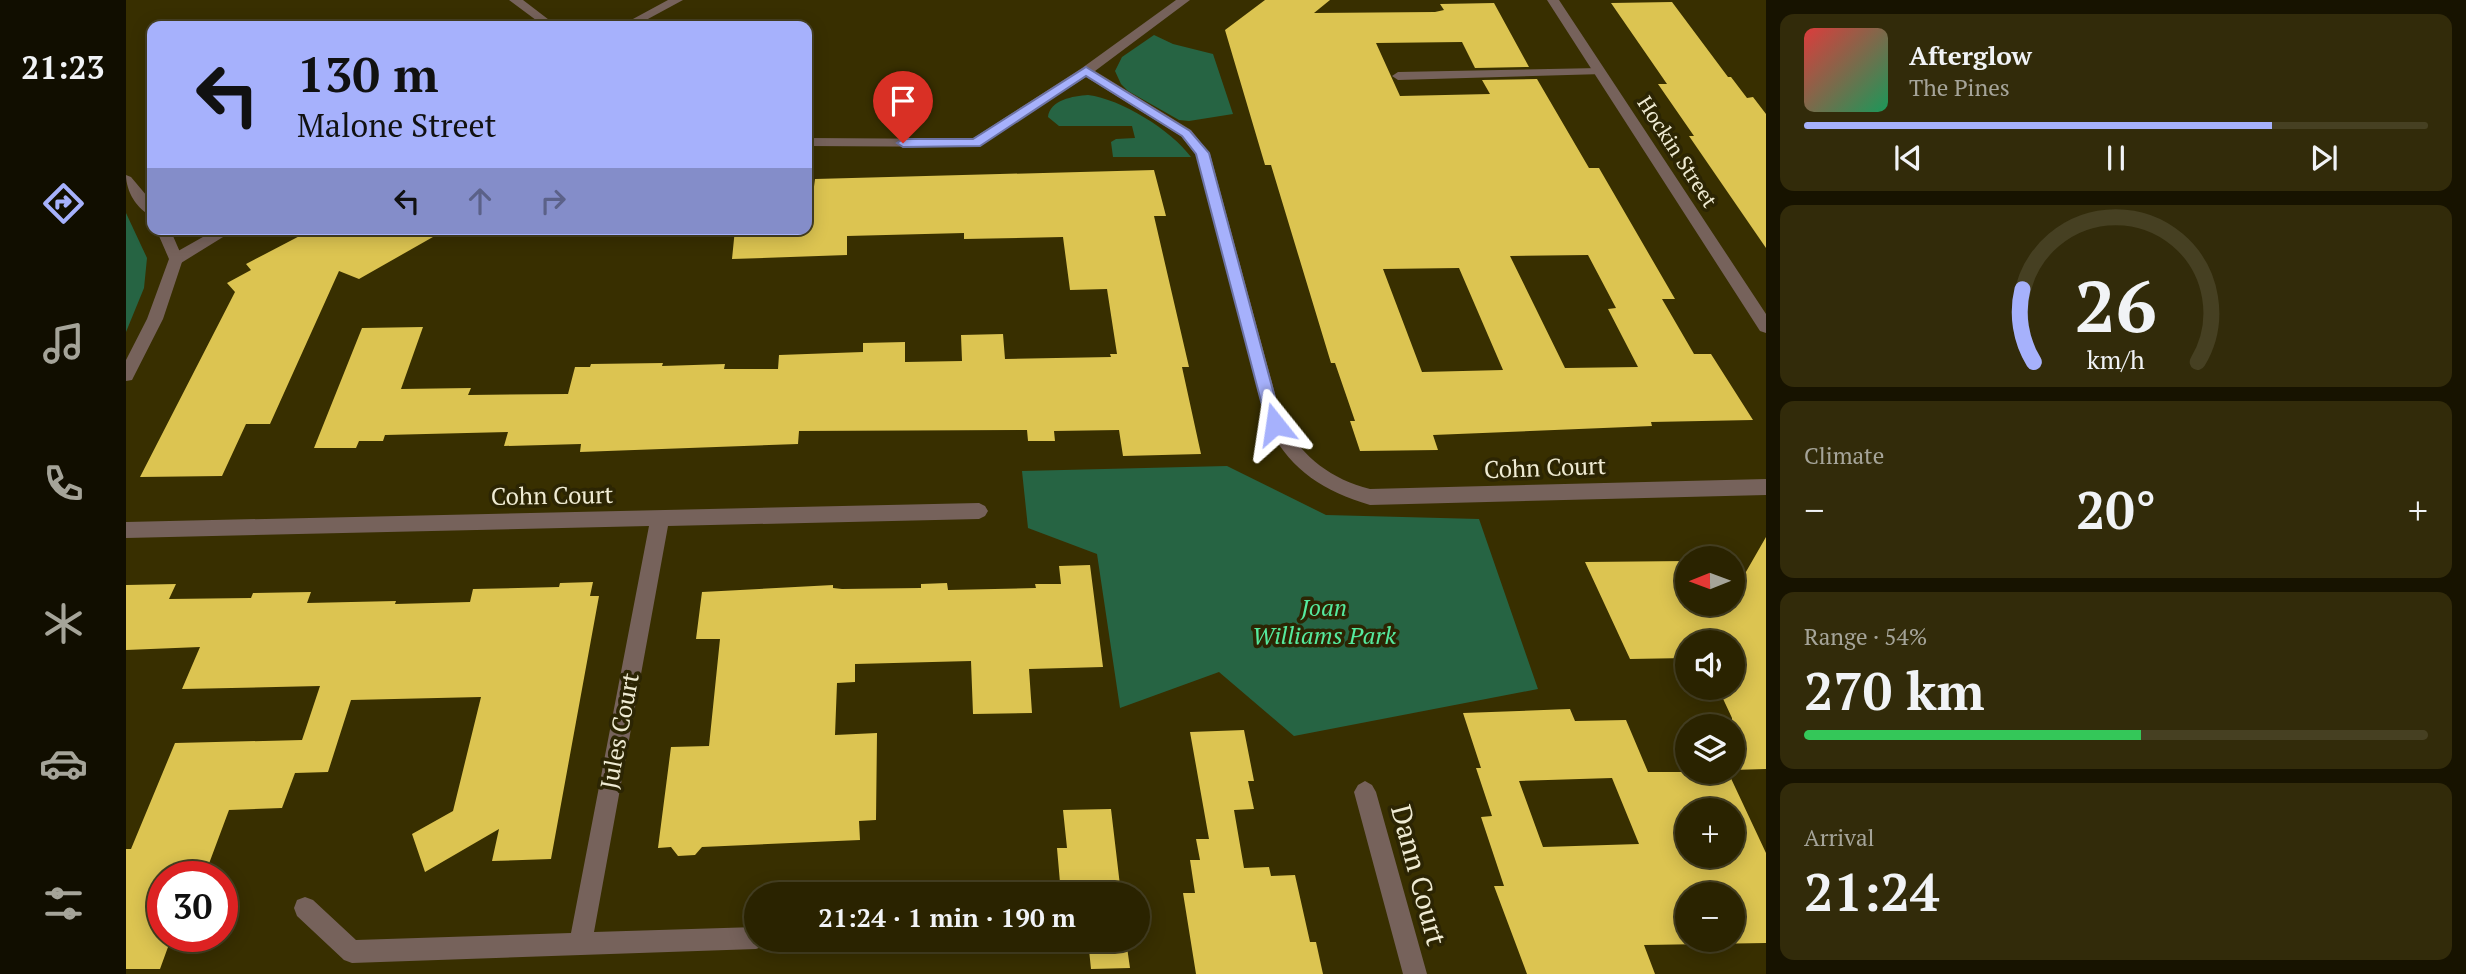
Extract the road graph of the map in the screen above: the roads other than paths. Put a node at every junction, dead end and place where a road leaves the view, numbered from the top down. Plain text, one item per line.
1 (515, 0) edge
2 (677, 0) edge
3 (1185, 0) edge
4 (1553, 0) edge
5 (544, 21) edge
6 (636, 21) edge
7 (1086, 71) junction
8 (1600, 72) junction
9 (1398, 76) dead end
10 (812, 142) edge
11 (129, 188) edge
12 (147, 206) edge
13 (166, 235) edge
14 (218, 235) edge
15 (176, 259) junction
16 (1766, 327) edge
17 (126, 375) edge
18 (1766, 487) edge
19 (979, 511) dead end
20 (660, 518) junction
21 (126, 530) edge
22 (1366, 792) dead end
23 (305, 908) dead end
24 (744, 938) edge
25 (580, 945) junction
26 (1415, 974) edge

1 - 5 street
2 - 6 street
3 - 7 street
4 - 8 street, Hockin Street
7 - 10 street
7 - 18 street, Cohn Court
8 - 9 lane
8 - 16 street, Hockin Street
11 - 12 street
13 - 15 street
14 - 15 street
15 - 17 street
19 - 20 street, Cohn Court
20 - 21 street, Cohn Court
20 - 25 street, Jules Court
22 - 26 street, Dann Court
23 - 25 street
24 - 25 street

